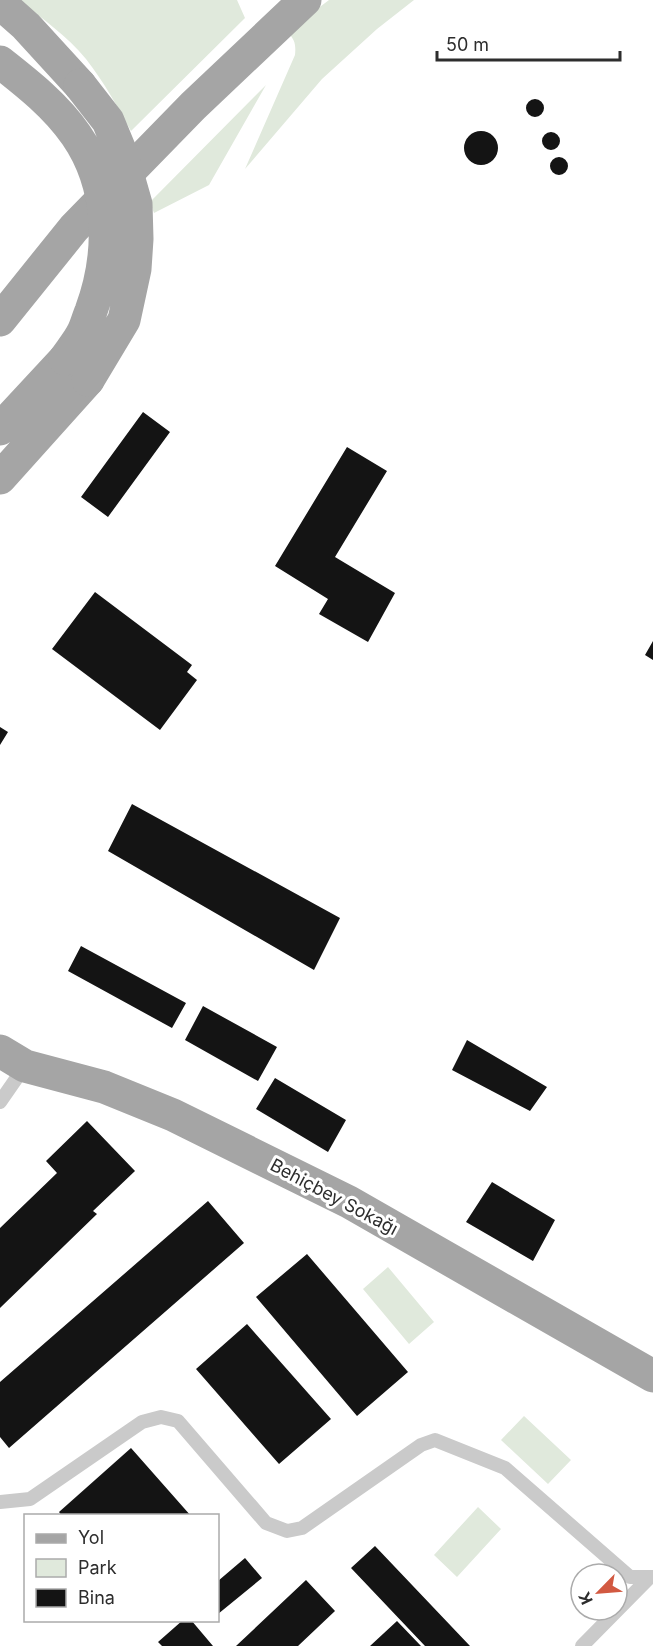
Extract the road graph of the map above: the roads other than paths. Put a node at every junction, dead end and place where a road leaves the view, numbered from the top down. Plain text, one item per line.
1 (305, 0) edge
2 (0, 3) edge
3 (0, 21) edge
4 (0, 62) edge
5 (80, 85) junction
6 (0, 320) edge
7 (77, 370) junction
8 (0, 429) edge
9 (0, 478) edge
10 (13, 1058) edge
11 (0, 1102) edge
12 (653, 1376) edge
13 (0, 1502) edge
14 (651, 1578) edge
15 (582, 1646) edge

1 - 6 main road
2 - 5 main road
3 - 5 main road
4 - 7 main road, bridge
5 - 7 main road, bridge
7 - 8 main road
7 - 9 main road
10 - 11 lane
10 - 12 main road, Behiçbey Sokağı
13 - 14 lane
14 - 15 lane

